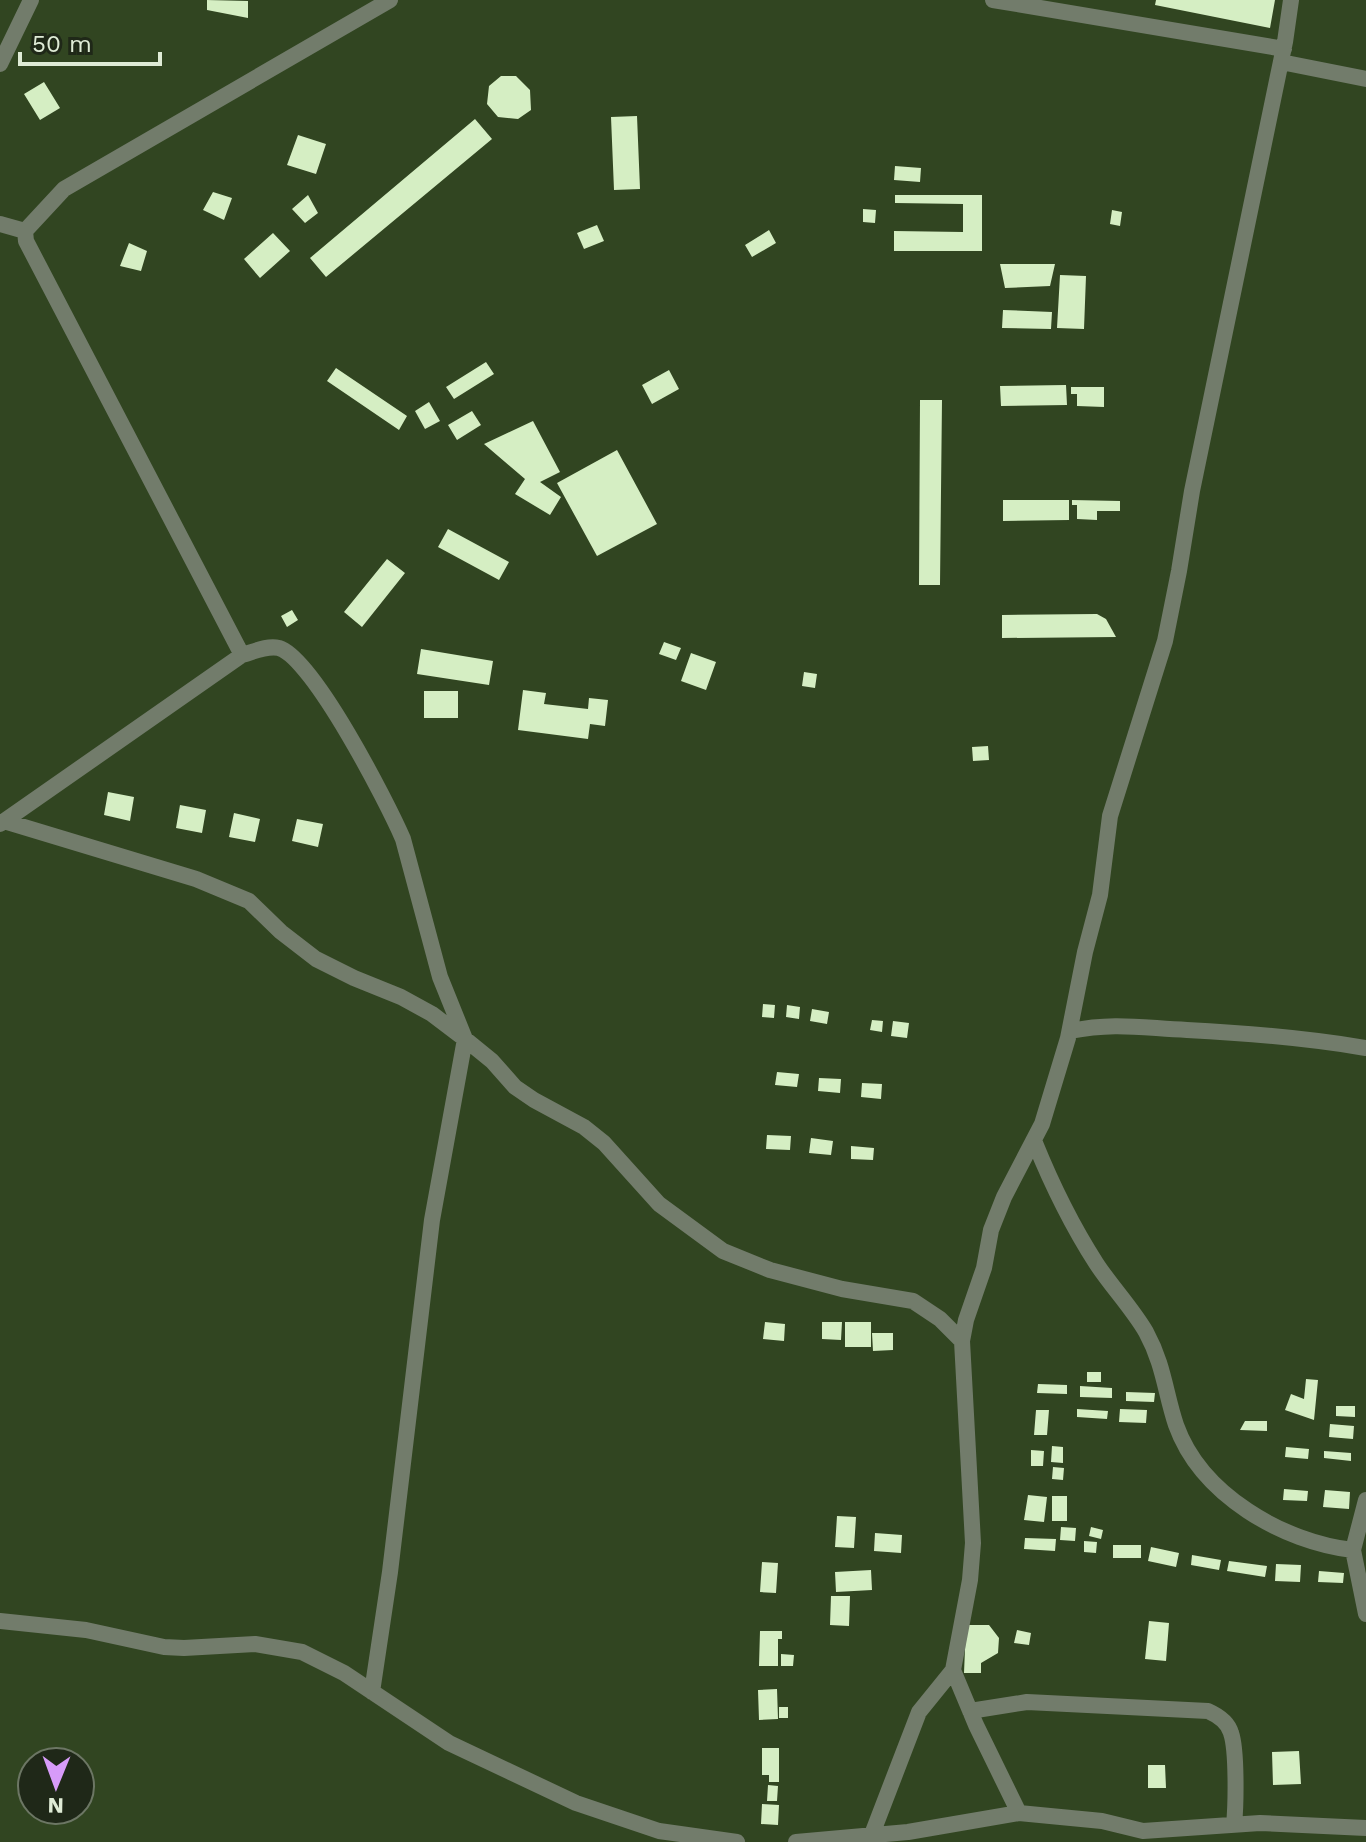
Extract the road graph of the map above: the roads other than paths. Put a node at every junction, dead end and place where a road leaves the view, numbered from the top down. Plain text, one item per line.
1 (31, 0) edge
2 (390, 0) edge
3 (993, 0) edge
4 (1291, 0) edge
5 (1282, 56) junction
6 (0, 64) edge
7 (1366, 79) edge
8 (0, 224) edge
9 (25, 231) junction
10 (242, 655) junction
11 (2, 823) edge
12 (1070, 1031) junction
13 (465, 1039) junction
14 (1366, 1048) edge
15 (1035, 1143) junction
16 (962, 1341) junction
17 (1366, 1500) edge
18 (1353, 1550) junction
19 (1366, 1614) edge
20 (0, 1621) edge
21 (953, 1670) junction
22 (372, 1692) junction
23 (970, 1711) junction
24 (1019, 1813) junction
25 (1225, 1826) junction
26 (1366, 1828) edge
27 (1325, 1834) edge
28 (870, 1839) edge
29 (737, 1842) edge
30 (796, 1842) edge
31 (1227, 1842) edge

1 - 6 street
2 - 9 street
3 - 5 street
4 - 5 street
5 - 7 street
5 - 12 street
8 - 9 street
9 - 10 street
10 - 11 street
10 - 13 street
11 - 13 street
12 - 14 street
12 - 15 street
13 - 16 street
13 - 22 street
15 - 16 street
15 - 18 street
16 - 21 street
17 - 18 street
18 - 19 street
20 - 22 street
21 - 23 street
21 - 28 street
22 - 29 street
23 - 24 street
23 - 25 street
24 - 25 street
24 - 28 street
25 - 27 street
25 - 31 street
26 - 27 street
28 - 30 street

